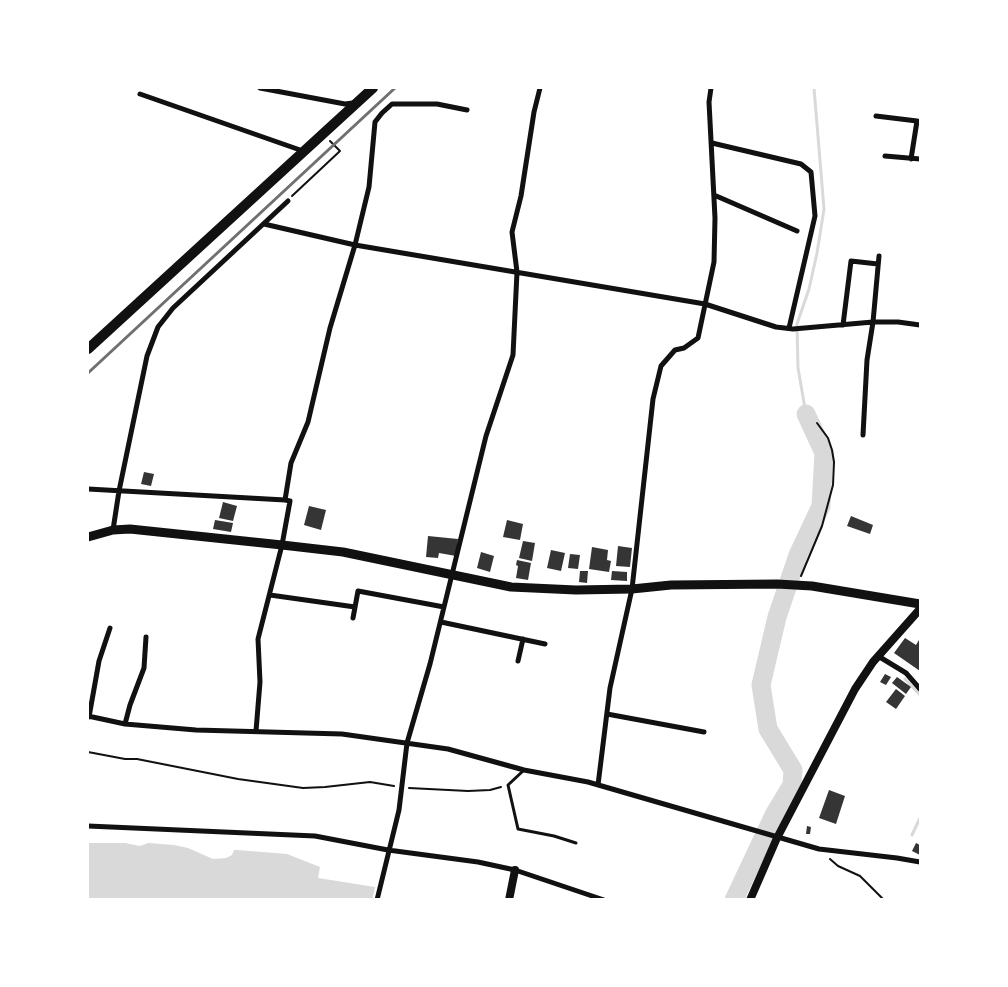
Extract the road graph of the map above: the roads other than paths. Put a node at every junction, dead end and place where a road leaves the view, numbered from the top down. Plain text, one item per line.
1 (260, 88) edge
2 (373, 88) edge
3 (540, 88) edge
4 (711, 88) edge
5 (140, 94) dead end
6 (356, 103) junction
7 (467, 110) dead end
8 (876, 116) dead end
9 (712, 143) junction
10 (304, 152) junction
11 (885, 156) dead end
12 (911, 159) junction
13 (920, 159) edge
14 (714, 195) junction
15 (288, 201) road end
16 (264, 224) junction
17 (797, 231) dead end
18 (355, 245) junction
19 (879, 256) dead end
20 (878, 264) junction
21 (517, 272) junction
22 (705, 304) junction
23 (873, 322) junction
24 (843, 325) junction
25 (920, 325) edge
26 (791, 329) junction
27 (88, 349) edge
28 (863, 435) dead end
29 (88, 489) edge
30 (119, 491) junction
31 (285, 500) junction
32 (113, 530) junction
33 (88, 537) edge
34 (282, 544) junction
35 (452, 575) junction
36 (632, 589) junction
37 (270, 595) junction
38 (920, 604) edge
39 (356, 607) junction
40 (444, 607) junction
41 (920, 609) edge
42 (353, 618) dead end
43 (441, 622) junction
44 (110, 628) dead end
45 (146, 637) dead end
46 (523, 639) junction
47 (545, 644) dead end
48 (878, 656) junction
49 (518, 661) dead end
50 (920, 689) edge
51 (607, 714) junction
52 (88, 717) edge
53 (125, 724) junction
54 (256, 731) junction
55 (704, 732) dead end
56 (407, 744) junction
57 (524, 770) junction
58 (598, 785) junction
59 (88, 826) edge
60 (775, 837) junction
61 (576, 843) dead end
62 (388, 850) junction
63 (920, 862) edge
64 (515, 870) junction
65 (377, 900) edge
66 (509, 900) edge
67 (604, 900) edge
68 (750, 900) edge

1 - 6 street
2 - 6 highway
3 - 21 street
4 - 9 street
5 - 10 street
6 - 10 highway
7 - 18 street
8 - 12 street
9 - 14 street
9 - 26 street
10 - 27 highway
11 - 12 street
12 - 13 street
14 - 17 street
14 - 22 street
15 - 16 street
16 - 18 street
16 - 30 street
18 - 21 street
18 - 31 street
19 - 20 street
20 - 23 street
20 - 24 street
21 - 22 street
21 - 35 street
22 - 26 street
22 - 36 street
23 - 24 street
23 - 25 street
23 - 28 street
24 - 26 street
29 - 30 street
30 - 31 street
30 - 32 street
31 - 34 street
32 - 33 main road
32 - 34 main road
34 - 35 main road
34 - 37 street
35 - 36 main road
35 - 40 street
36 - 38 main road
36 - 51 street
37 - 39 street
37 - 54 street
39 - 40 street
39 - 42 street
40 - 43 street
41 - 48 street
43 - 46 street
43 - 56 street
44 - 52 street
45 - 53 street
46 - 47 street
46 - 49 street
48 - 50 street
48 - 60 street
51 - 55 street
51 - 58 street
52 - 53 street
53 - 54 street
54 - 56 street
56 - 57 street
56 - 62 street
57 - 58 street
57 - 61 lane
58 - 60 street
59 - 62 street
60 - 63 street
60 - 68 street
62 - 64 street
62 - 65 street
64 - 66 street
64 - 67 street

